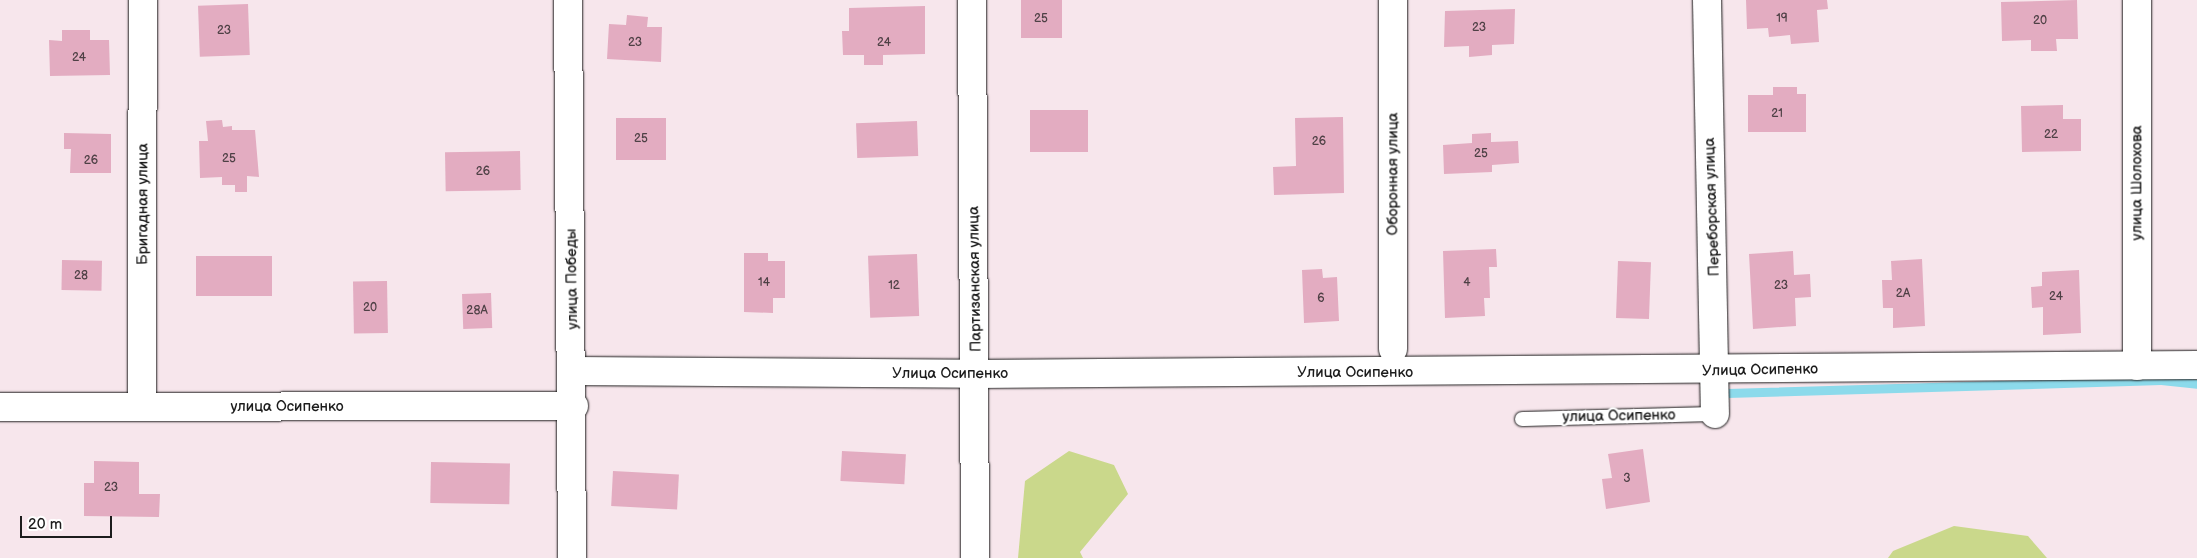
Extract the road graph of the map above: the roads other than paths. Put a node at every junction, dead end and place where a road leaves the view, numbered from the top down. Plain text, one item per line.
1 (143, 0) edge
2 (568, 0) edge
3 (972, 0) edge
4 (1393, 0) edge
5 (1707, 0) edge
6 (2137, 0) edge
7 (1393, 349) dead end
8 (2197, 365) edge
9 (2137, 366) junction
10 (573, 371) junction
11 (1717, 371) junction
12 (976, 374) junction
13 (574, 406) junction
14 (0, 407) edge
15 (142, 407) junction
16 (1715, 414) joint
17 (1522, 419) dead end
18 (572, 558) edge
19 (975, 558) edge

1 - 15 street, Бригадная улица
2 - 10 street, улица Победы
3 - 12 street, Партизанская улица
4 - 7 street, Оборонная улица
5 - 11 street, Переборская улица
6 - 9 street, улица Шолохова
8 - 9 street
9 - 11 street, Улица Осипенко
10 - 12 street, Улица Осипенко
10 - 13 street, улица Победы
11 - 12 street, Улица Осипенко
11 - 16 street, Переборская улица
12 - 19 street, Партизанская улица
13 - 15 street, улица Осипенко
13 - 18 street, улица Победы
14 - 15 street, улица Осипенко
16 - 17 lane, улица Осипенко

